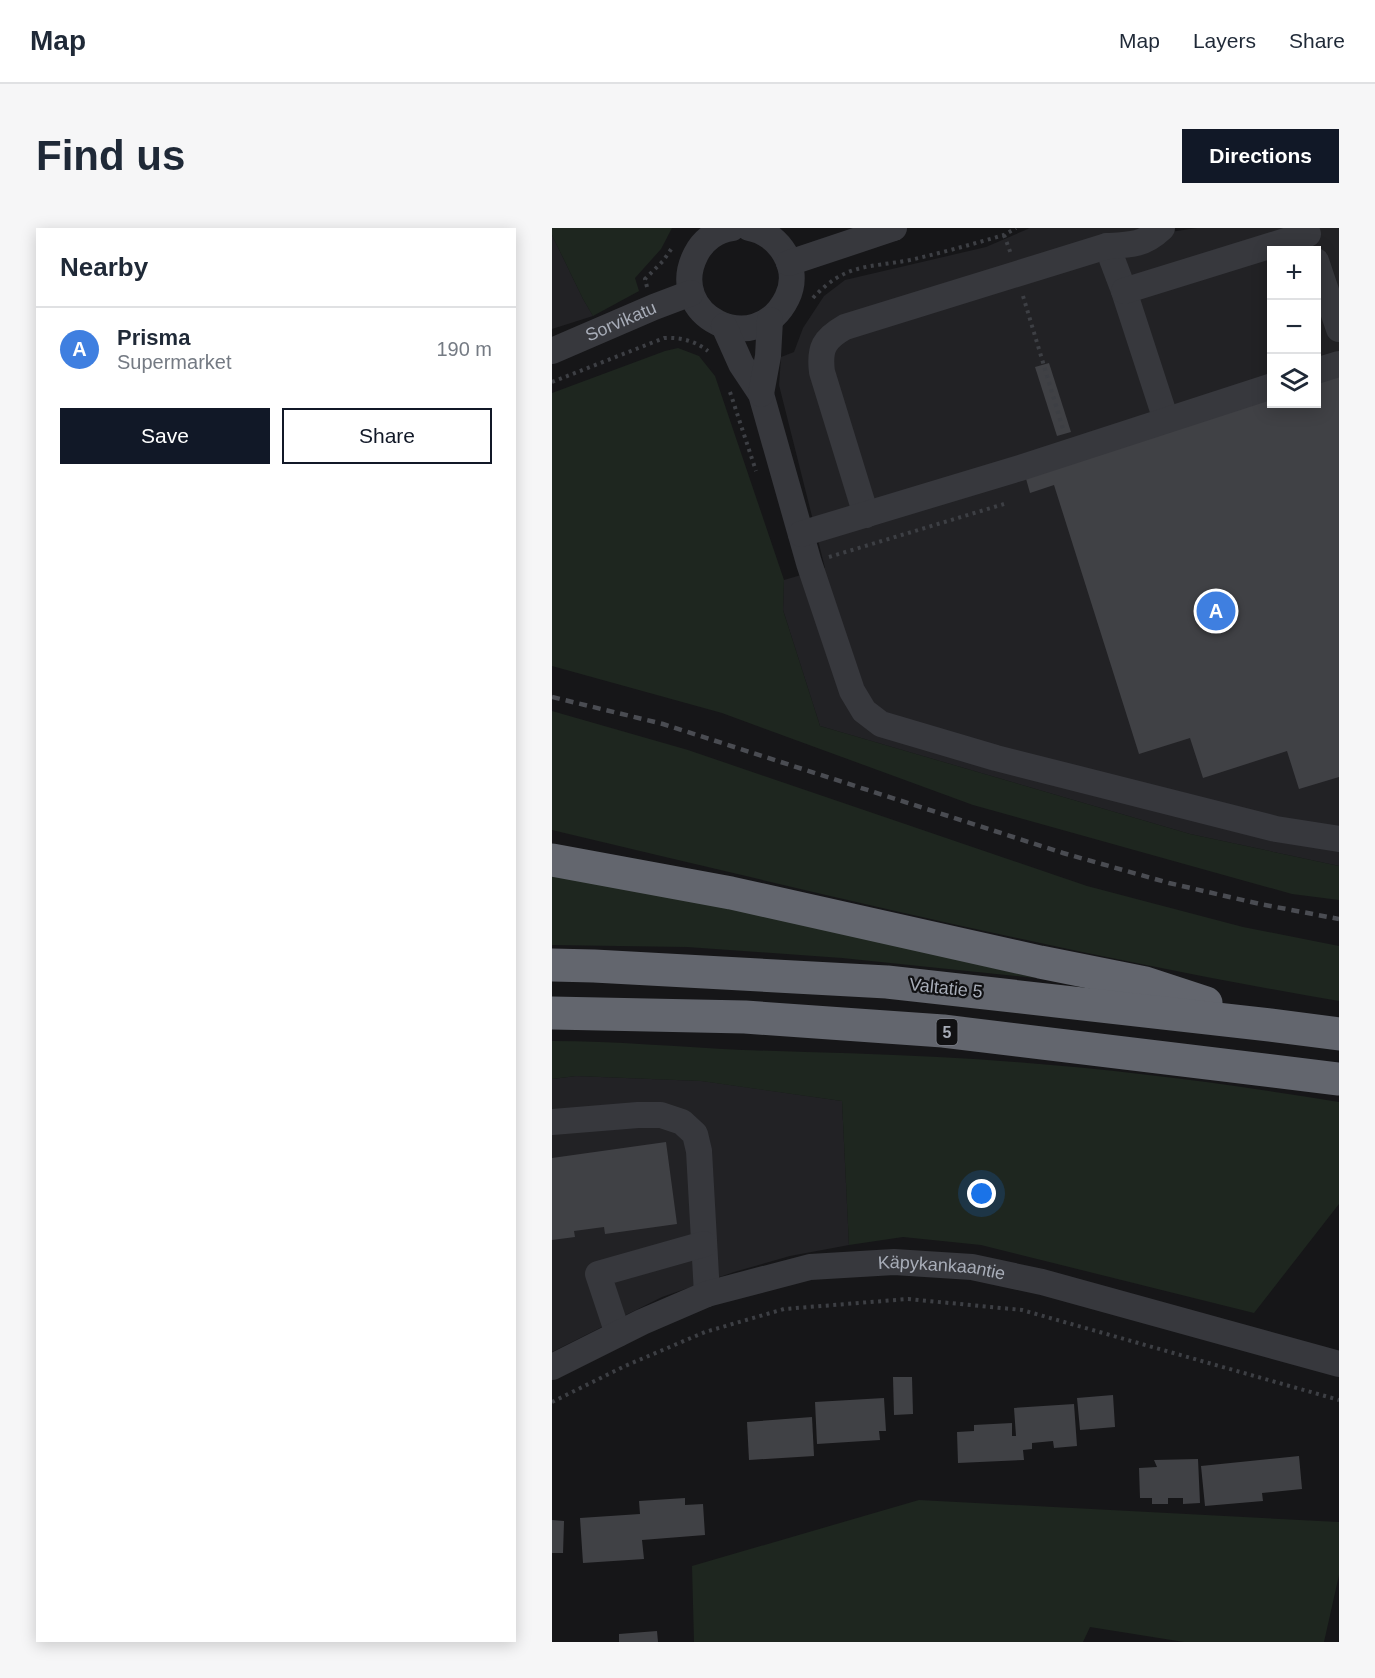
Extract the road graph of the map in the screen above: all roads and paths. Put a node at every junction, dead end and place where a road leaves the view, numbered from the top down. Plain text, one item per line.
1 (732, 228) edge
2 (894, 228) edge
3 (1129, 228) edge
4 (1162, 228) edge
5 (1004, 235) dead end
6 (1309, 238) edge
7 (1107, 246) junction
8 (789, 262) junction
9 (1321, 273) edge
10 (1017, 274) junction
11 (1124, 291) junction
12 (692, 293) junction
13 (770, 320) junction
14 (724, 326) junction
15 (1339, 329) edge
16 (552, 351) edge
17 (1339, 364) edge
18 (1321, 370) edge
19 (1267, 388) edge
20 (760, 394) junction
21 (1166, 420) junction
22 (1074, 451) junction
23 (866, 515) junction
24 (801, 534) junction
25 (1339, 839) edge
26 (552, 860) edge
27 (552, 965) edge
28 (552, 1013) edge
29 (1270, 1024) junction
30 (1339, 1034) edge
31 (1339, 1079) edge
32 (552, 1122) edge
33 (705, 1244) junction
34 (707, 1294) junction
35 (618, 1334) junction
36 (1339, 1364) edge
37 (552, 1367) edge
38 (1339, 1400) edge
39 (552, 1402) edge

1 - 8 street
1 - 12 street
2 - 8 street
3 - 7 street
4 - 7 street
5 - 10 path
6 - 11 street
7 - 10 street
7 - 11 street
8 - 13 street
9 - 15 street
10 - 22 path
10 - 23 street
11 - 21 street
12 - 14 street
12 - 16 street, Sorvikatu
13 - 14 street
13 - 20 street
14 - 20 street
17 - 18 street
19 - 21 street
20 - 24 street
21 - 22 street
22 - 23 street
23 - 24 street
24 - 25 street
26 - 29 highway
27 - 29 highway, Valtatie 5
28 - 31 highway, 5
29 - 30 highway, Valtatie 5
32 - 33 street
33 - 34 street
33 - 35 street
34 - 35 street, Käpykankaantie
34 - 36 street, Käpykankaantie
35 - 37 street, Käpykankaantie
38 - 39 path

